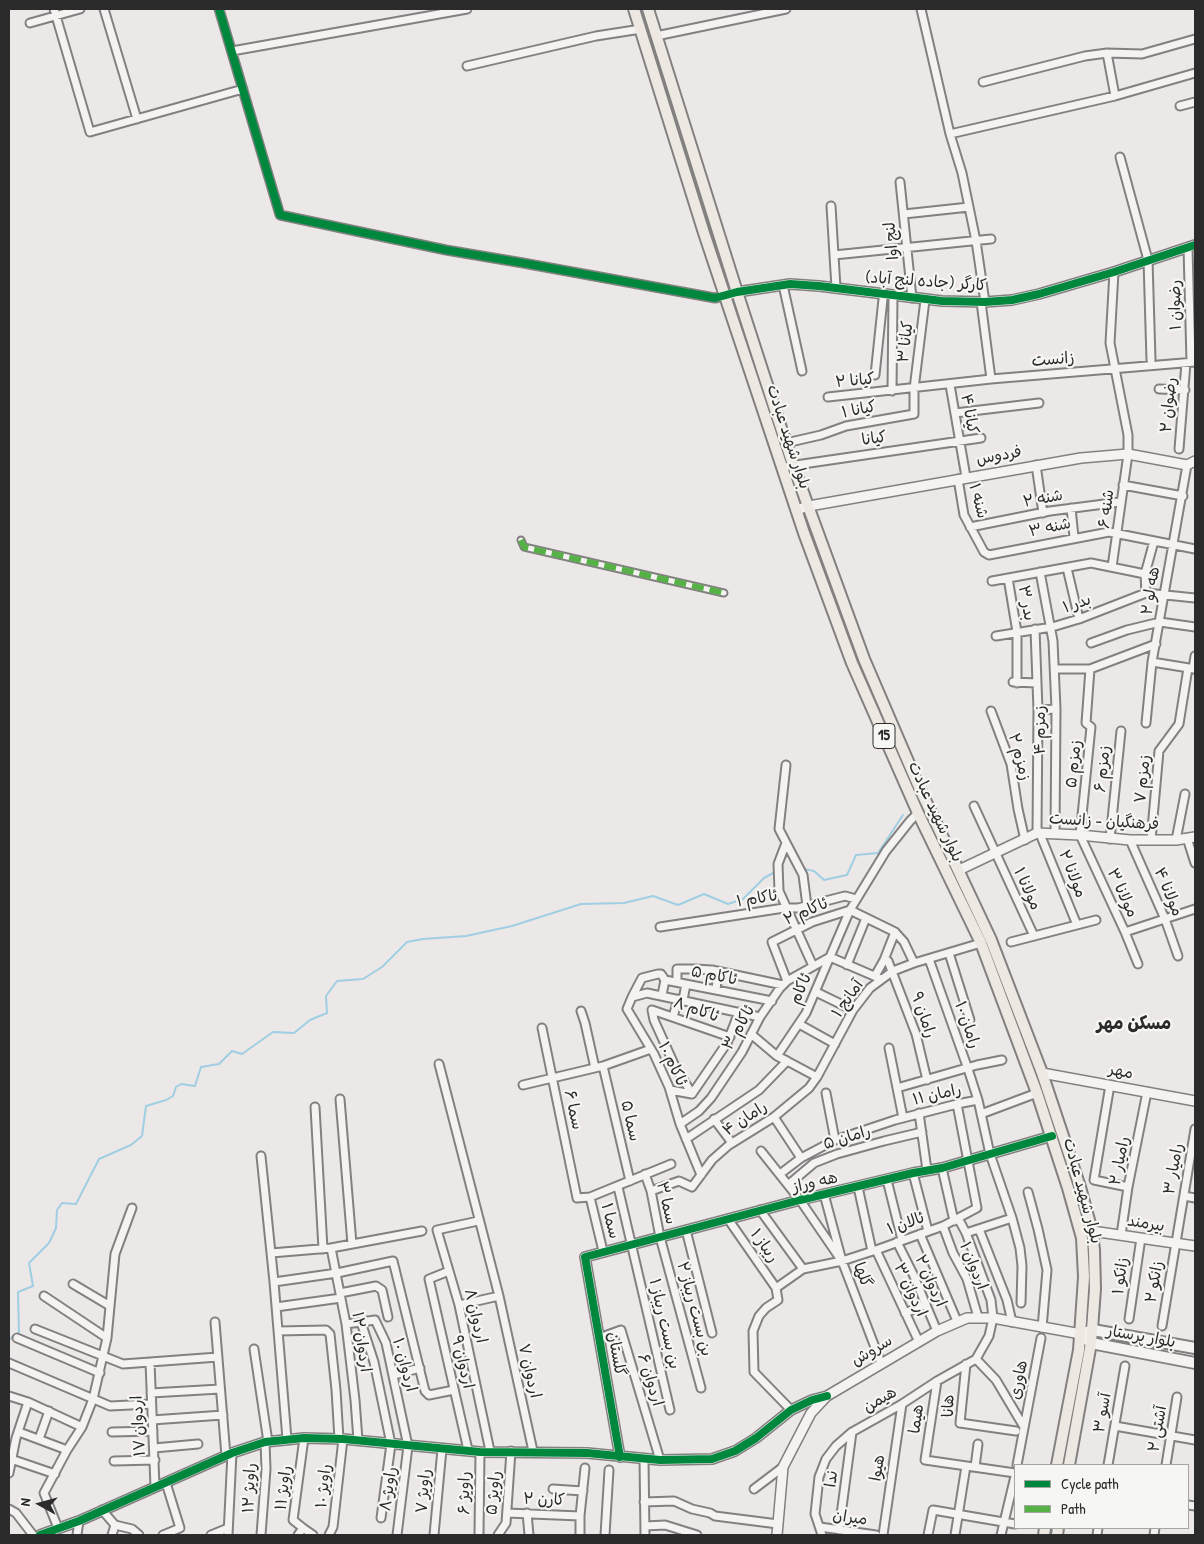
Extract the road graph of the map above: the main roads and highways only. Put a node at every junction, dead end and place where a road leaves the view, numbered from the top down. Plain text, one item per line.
1 (634, 9) edge
2 (648, 9) edge
3 (864, 659) junction
4 (852, 663) junction
5 (1093, 1330) junction
6 (1081, 1334) junction
7 (1091, 1343) junction
8 (1195, 1348) edge
9 (1195, 1362) edge
10 (1057, 1464) edge
11 (1069, 1464) edge

1 - 4 main road, بلوار شهید عبادت / 15
2 - 3 main road, بلوار شهید عبادت / 15
3 - 4 main road
3 - 5 main road, بلوار شهید عبادت / 15
4 - 6 main road, بلوار شهید عبادت / 15
5 - 6 main road, بلوار پرستار
5 - 7 main road, بلوار شهید عبادت / 15
5 - 8 main road, بلوار پرستار
6 - 7 main road, بلوار پرستار
6 - 10 main road, بلوار شهید عبادت / 15
7 - 9 main road, بلوار پرستار
7 - 11 main road, بلوار شهید عبادت / 15

